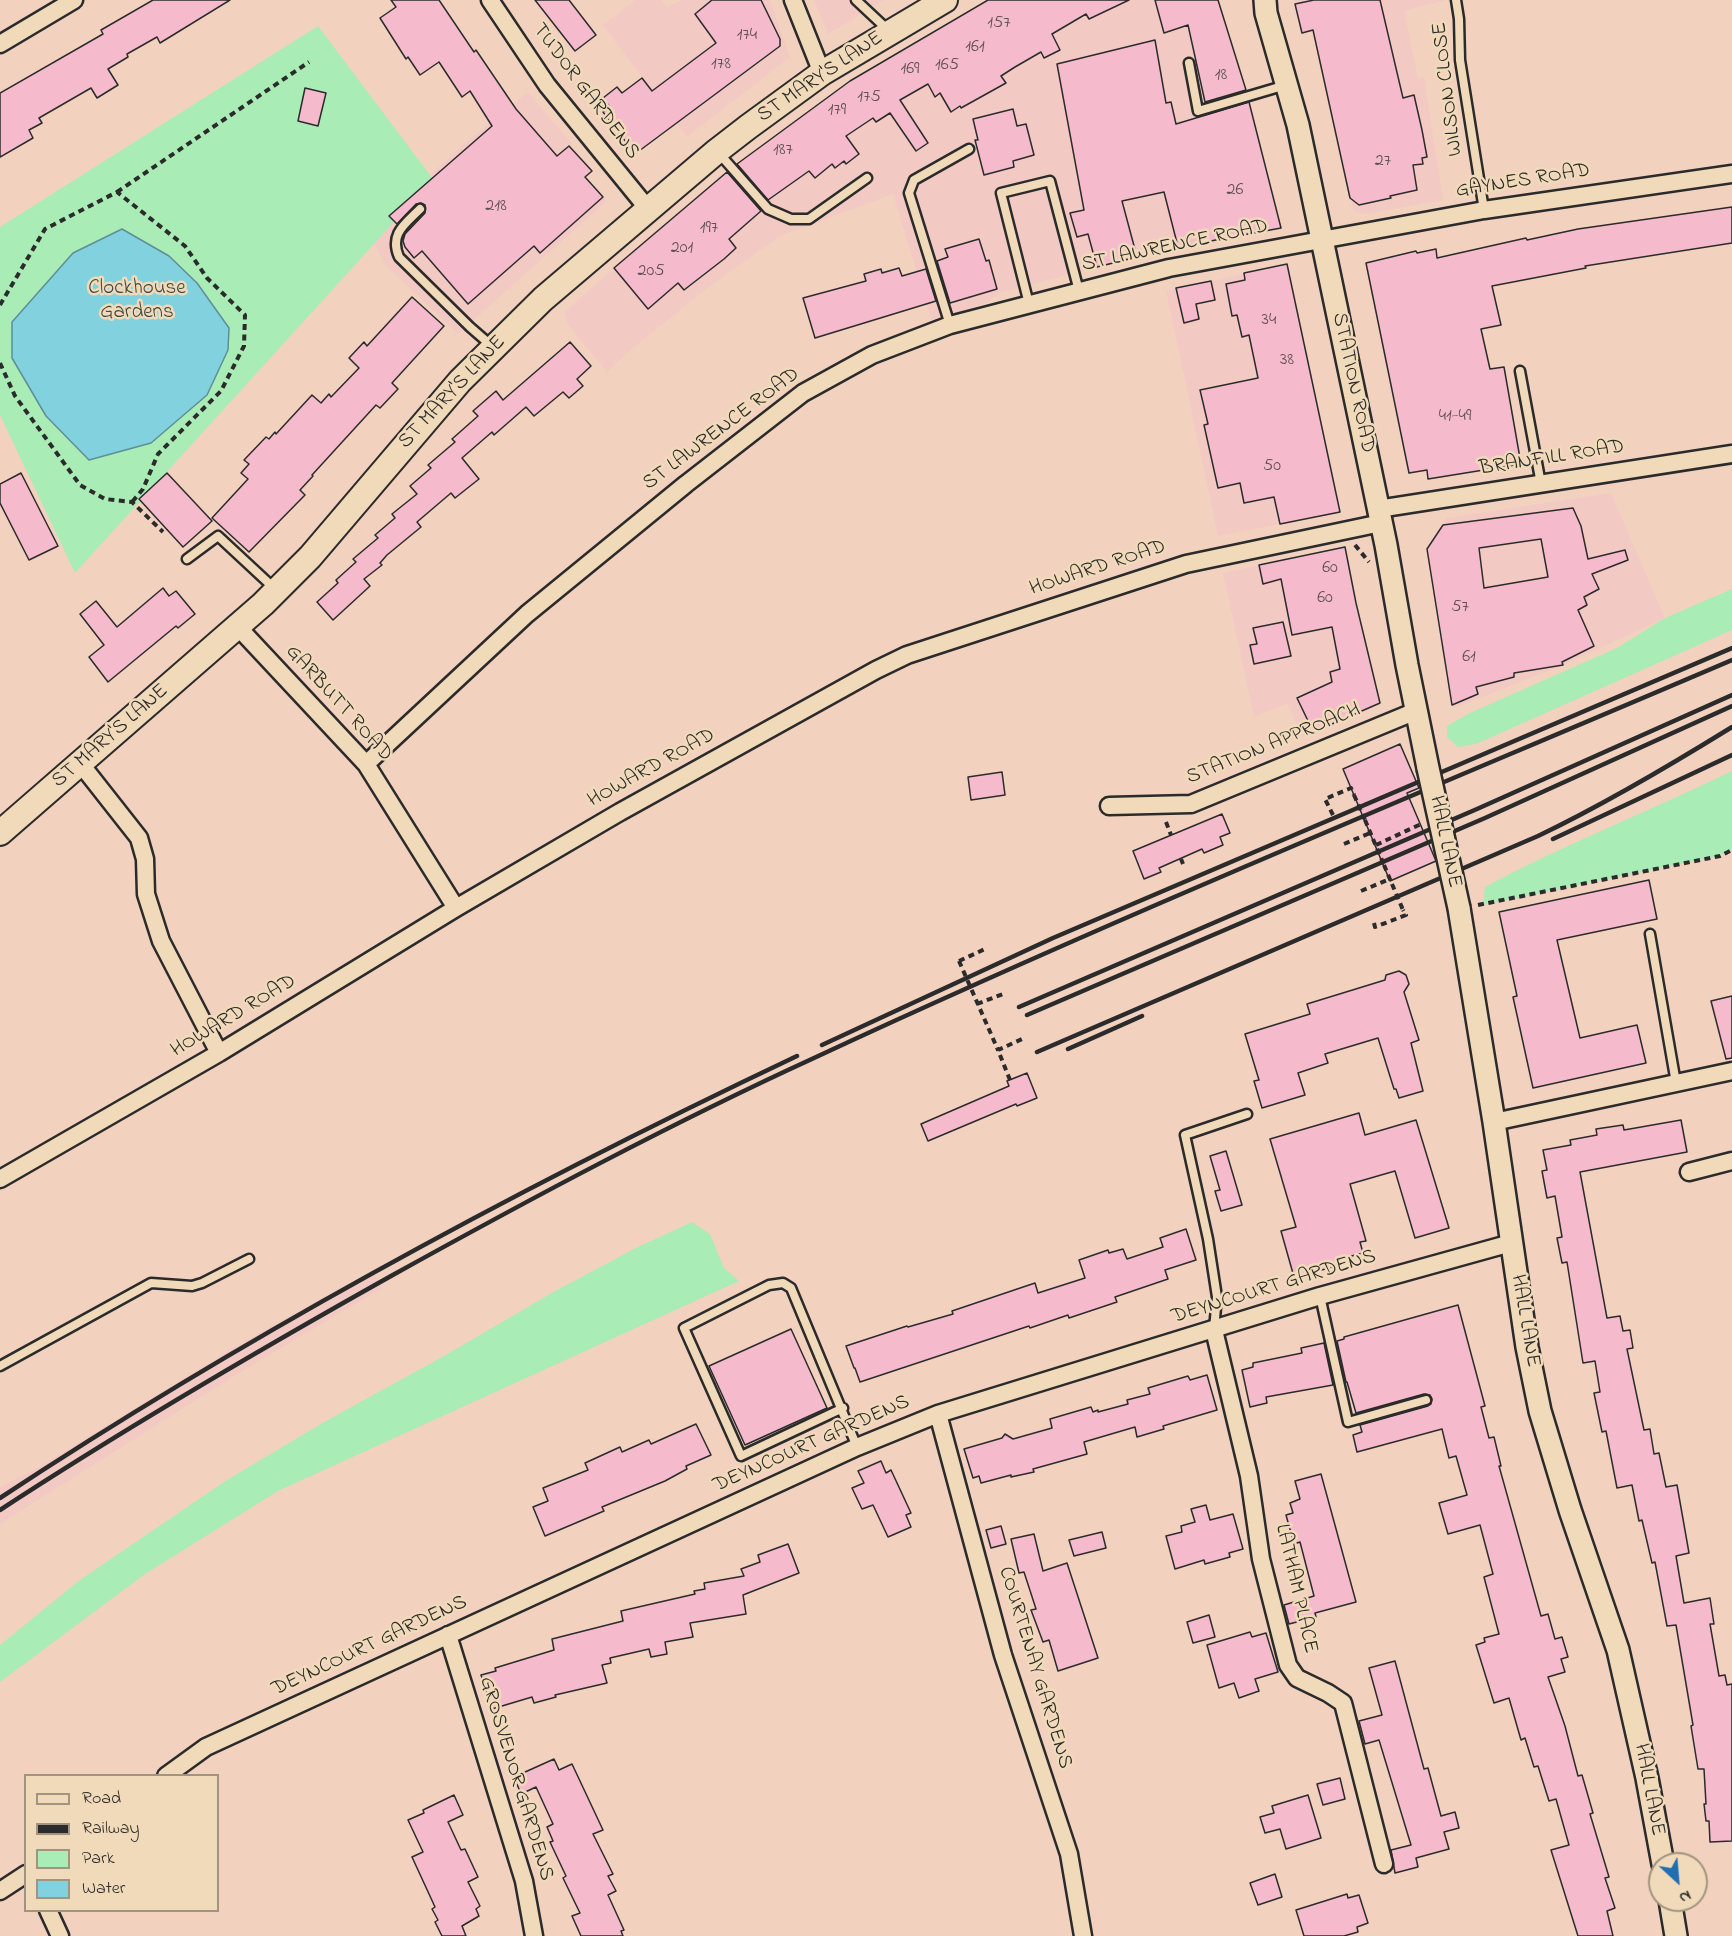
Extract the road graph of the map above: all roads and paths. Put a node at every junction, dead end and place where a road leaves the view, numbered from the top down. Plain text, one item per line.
1 (74, 0) edge
2 (490, 0) edge
3 (793, 0) edge
4 (856, 0) edge
5 (945, 0) edge
6 (1264, 0) edge
7 (1456, 0) edge
8 (891, 32) junction
9 (0, 44) edge
10 (309, 62) dead end
11 (1189, 63) dead end
12 (822, 73) junction
13 (1287, 85) junction
14 (969, 149) dead end
15 (717, 151) junction
16 (1732, 174) edge
17 (867, 178) dead end
18 (117, 192) junction
19 (420, 209) dead end
20 (648, 209) junction
21 (1484, 210) junction
22 (1322, 238) junction
23 (1079, 291) junction
24 (1029, 304) junction
25 (0, 305) edge
26 (950, 325) junction
27 (493, 347) junction
28 (0, 363) edge
29 (1520, 371) dead end
30 (1732, 454) edge
31 (1542, 484) junction
32 (132, 501) junction
33 (1380, 516) junction
34 (163, 532) dead end
35 (1353, 542) dead end
36 (187, 559) dead end
37 (1372, 565) dead end
38 (276, 590) junction
39 (237, 627) junction
40 (1416, 711) junction
41 (80, 763) junction
42 (366, 764) junction
43 (1428, 768) joint
44 (1108, 806) dead end
45 (1333, 815) dead end
46 (1439, 816) junction
47 (0, 833) edge
48 (1370, 833) junction
49 (1344, 844) dead end
50 (1376, 845) junction
51 (1732, 850) edge
52 (1390, 879) junction
53 (1360, 891) dead end
54 (456, 908) junction
55 (1459, 908) junction
56 (1375, 925) dead end
57 (1650, 934) dead end
58 (985, 949) dead end
59 (1002, 994) dead end
60 (977, 1004) junction
61 (1022, 1039) dead end
62 (998, 1050) junction
63 (219, 1053) junction
64 (1732, 1071) edge
65 (1010, 1080) dead end
66 (1676, 1083) junction
67 (1247, 1114) dead end
68 (1494, 1122) junction
69 (1732, 1161) edge
70 (1689, 1172) dead end
71 (0, 1179) edge
72 (1511, 1243) junction
73 (249, 1259) dead end
74 (1320, 1296) junction
75 (1214, 1330) junction
76 (0, 1366) edge
77 (1426, 1400) dead end
78 (843, 1408) junction
79 (938, 1414) junction
80 (857, 1447) junction
81 (448, 1635) junction
82 (169, 1774) edge
83 (1661, 1852) edge
84 (1384, 1864) dead end
85 (24, 1875) edge
86 (0, 1891) edge
87 (48, 1912) edge
88 (1672, 1912) edge
89 (60, 1936) edge
90 (534, 1936) edge
91 (1083, 1936) edge
92 (1676, 1936) edge

1 - 9 street
2 - 20 street, TUDOR GARDENS
3 - 12 street
4 - 8 lane
5 - 8 main road, ST MARY'S LANE
6 - 13 street, STATION ROAD
7 - 21 lane, WILSON CLOSE
8 - 12 main road, ST MARY'S LANE
10 - 18 path
11 - 13 lane
12 - 15 main road, ST MARY'S LANE
13 - 22 street, STATION ROAD
14 - 26 lane
15 - 17 lane
15 - 20 main road, ST MARY'S LANE
16 - 21 street, GAYNES ROAD
18 - 25 path
18 - 32 path
19 - 27 lane
20 - 27 main road, ST MARY'S LANE
21 - 22 street, GAYNES ROAD
22 - 23 street, ST LAWRENCE ROAD
22 - 33 street, STATION ROAD
23 - 24 street, ST LAWRENCE ROAD
23 - 24 lane
24 - 26 street, ST LAWRENCE ROAD
26 - 42 street, ST LAWRENCE ROAD
27 - 38 main road, ST MARY'S LANE
28 - 32 path
29 - 31 lane
30 - 31 street, BRANFILL ROAD
31 - 33 street, BRANFILL ROAD
32 - 34 path
33 - 40 street, STATION ROAD
33 - 54 street, HOWARD ROAD
35 - 37 path
36 - 38 lane
38 - 39 main road, ST MARY'S LANE
39 - 41 main road, ST MARY'S LANE
39 - 42 street, GARBUTT ROAD
40 - 43 street, STATION ROAD
40 - 44 street, STATION APPROACH
41 - 47 main road, ST MARY'S LANE
41 - 63 street
42 - 54 street, GARBUTT ROAD
43 - 46 street, HALL LANE, bridge
45 - 48 path, bridge
46 - 50 path
46 - 55 street, HALL LANE, bridge
48 - 49 path
48 - 50 path, bridge
50 - 52 path, bridge
51 - 55 path
52 - 53 path
52 - 56 path, bridge
54 - 63 street, HOWARD ROAD
55 - 68 street, HALL LANE
57 - 66 lane
58 - 60 path, bridge
59 - 60 path
60 - 62 path, bridge
61 - 62 path
62 - 65 path
63 - 71 street, HOWARD ROAD
64 - 66 street
66 - 68 street
67 - 75 lane
68 - 72 street, HALL LANE
69 - 70 street
72 - 74 street, DEYNCOURT GARDENS
72 - 83 street, HALL LANE
73 - 76 lane
74 - 75 street, DEYNCOURT GARDENS
74 - 77 lane
75 - 79 street, DEYNCOURT GARDENS
75 - 84 street, LATHAM PLACE
78 - 78 lane
78 - 80 lane
79 - 80 street, DEYNCOURT GARDENS
79 - 91 street, COURTENAY GARDENS
80 - 81 street, DEYNCOURT GARDENS
81 - 82 street, DEYNCOURT GARDENS
81 - 90 street, GROSVENOR GARDENS
85 - 86 street
87 - 89 street
88 - 92 street

